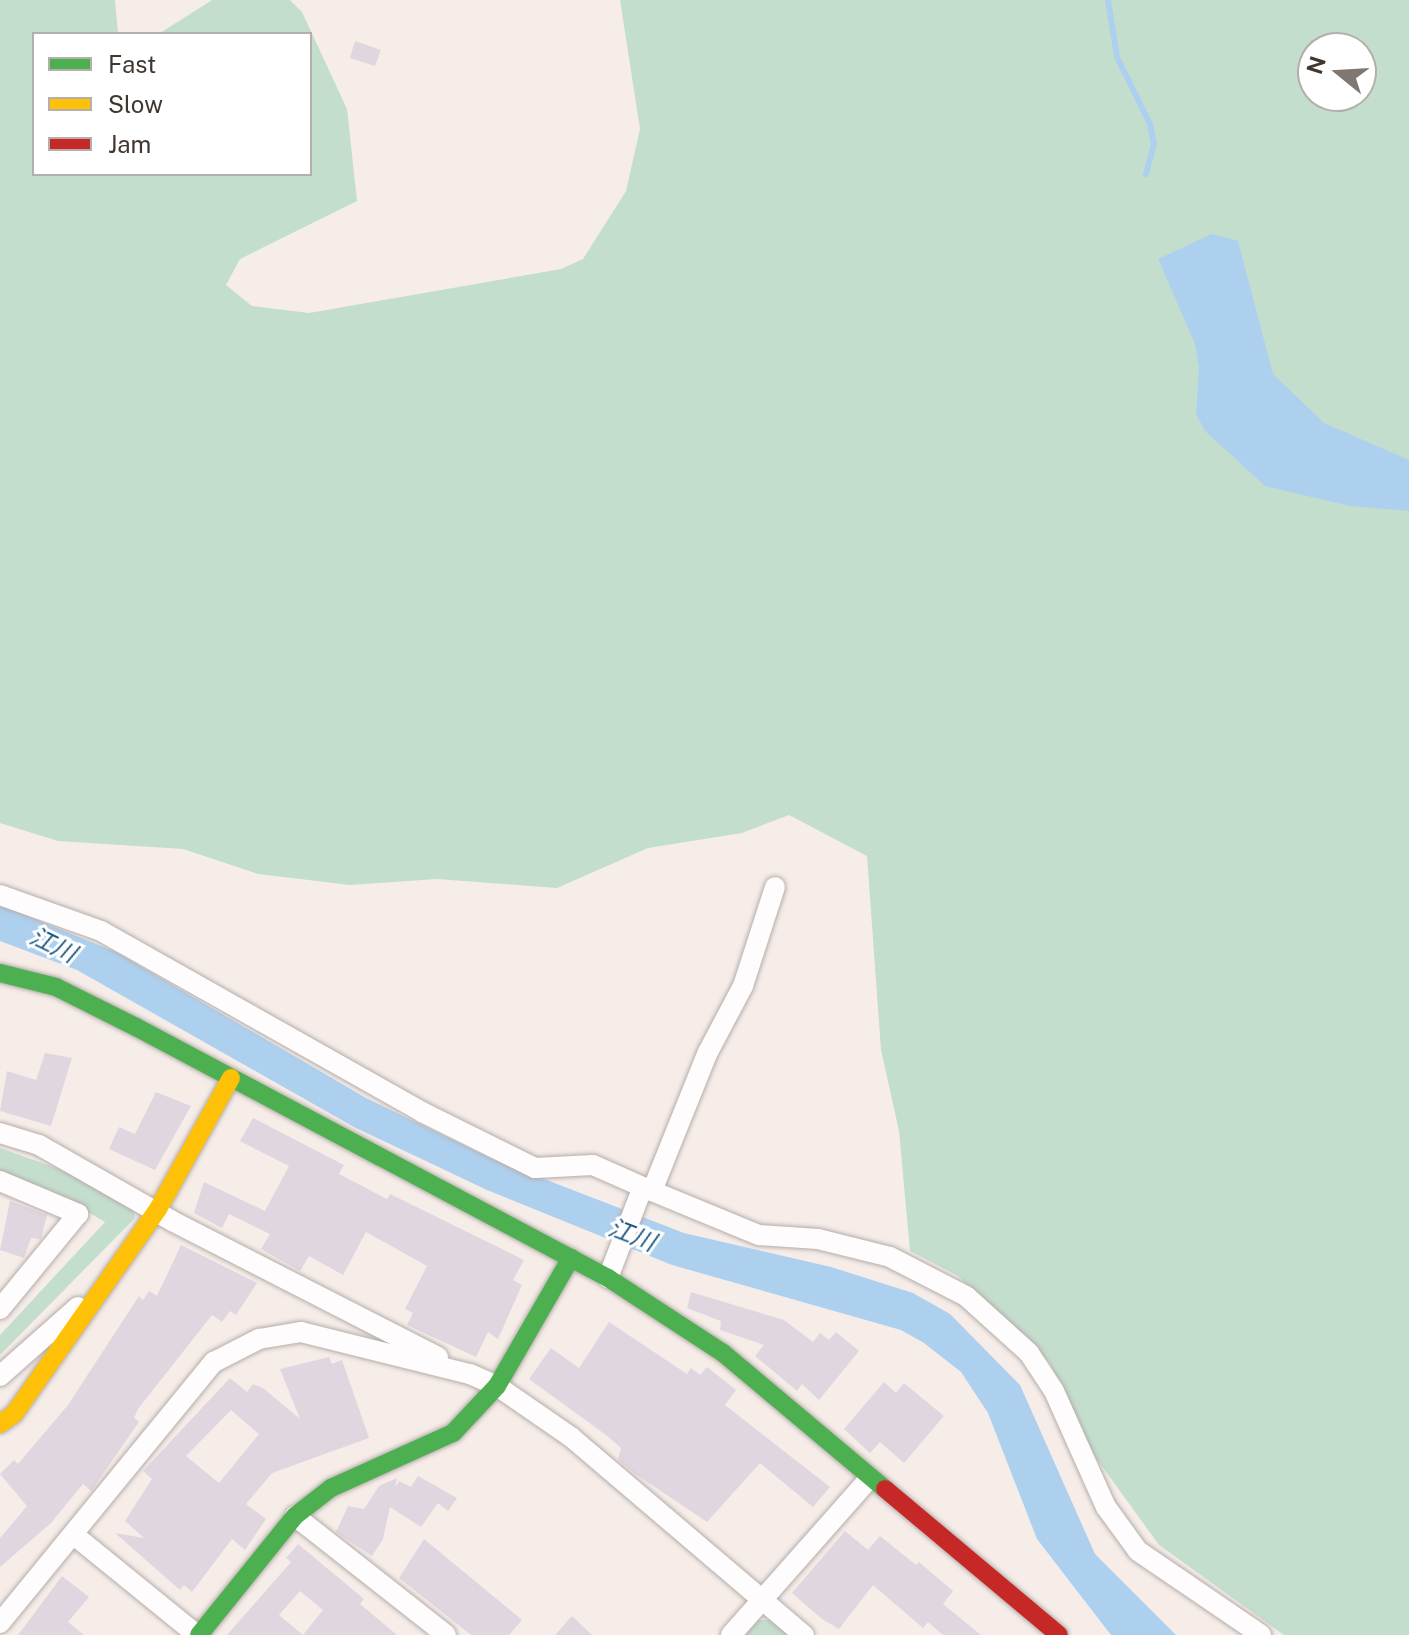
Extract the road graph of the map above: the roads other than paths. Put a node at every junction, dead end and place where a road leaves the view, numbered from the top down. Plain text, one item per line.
1 (775, 887) dead end
2 (0, 895) edge
3 (0, 973) edge
4 (231, 1078) junction
5 (0, 1133) edge
6 (0, 1181) edge
7 (647, 1190) junction
8 (158, 1209) junction
9 (571, 1258) junction
10 (608, 1278) junction
11 (95, 1292) junction
12 (0, 1309) edge
13 (470, 1374) junction
14 (0, 1376) edge
15 (497, 1386) junction
16 (0, 1424) edge
17 (869, 1479) junction
18 (295, 1516) junction
19 (74, 1535) junction
20 (762, 1600) junction
21 (0, 1623) edge
22 (198, 1635) edge
23 (446, 1635) edge
24 (731, 1635) edge
25 (804, 1635) edge
26 (1059, 1635) edge
27 (1261, 1635) edge

1 - 7 street
2 - 7 street
3 - 4 street
4 - 8 street
4 - 9 street
5 - 8 street
6 - 12 street
7 - 10 street
7 - 27 street
8 - 11 street
8 - 13 street
9 - 10 street
9 - 15 street
10 - 17 street
11 - 14 street
11 - 16 street
13 - 15 street
13 - 19 street
15 - 18 street
15 - 20 street
17 - 20 street
17 - 26 street
18 - 22 street
18 - 23 street
19 - 21 street
19 - 22 street
20 - 24 street
20 - 25 street

